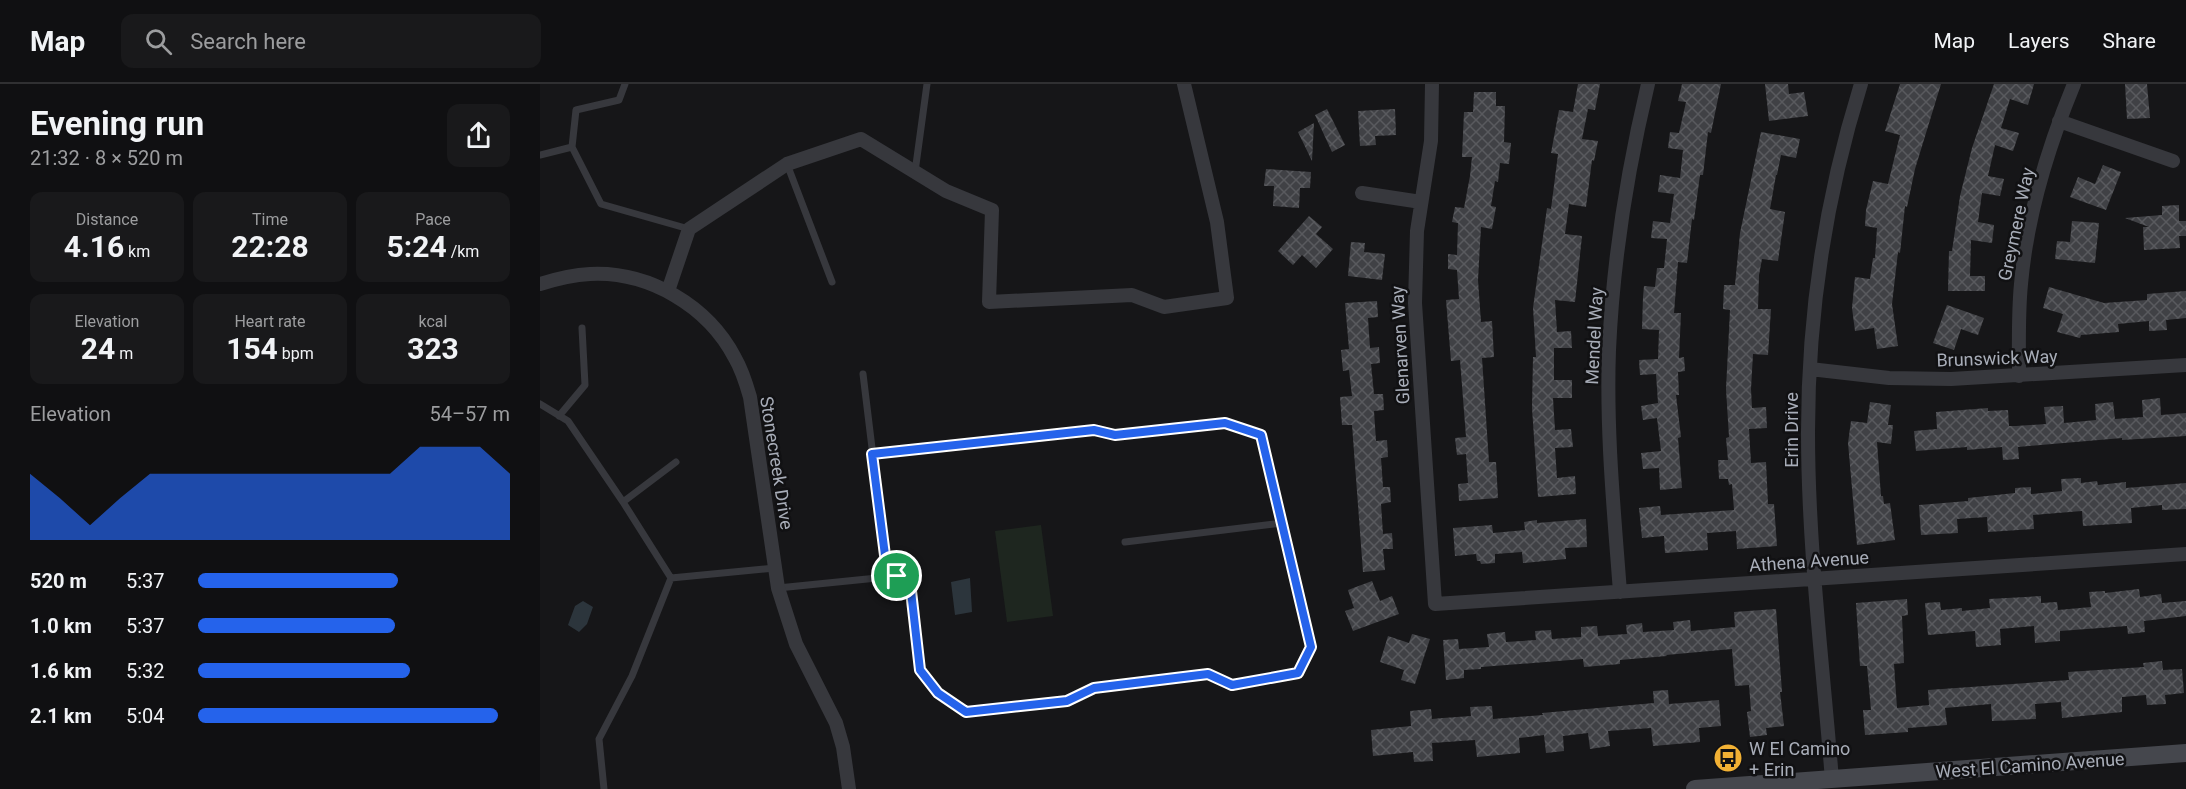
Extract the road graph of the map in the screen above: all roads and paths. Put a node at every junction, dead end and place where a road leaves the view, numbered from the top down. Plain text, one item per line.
1 (626, 84) edge
2 (927, 84) edge
3 (1184, 84) edge
4 (1432, 84) edge
5 (1648, 84) edge
6 (1861, 84) edge
7 (2074, 84) edge
8 (2059, 121) junction
9 (573, 147) junction
10 (540, 155) edge
11 (2174, 161) dead end
12 (787, 164) junction
13 (915, 172) junction
14 (1362, 193) dead end
15 (1421, 202) junction
16 (689, 229) junction
17 (832, 282) dead end
18 (540, 284) edge
19 (668, 291) junction
20 (582, 328) dead end
21 (2186, 365) edge
22 (1810, 369) junction
23 (863, 374) dead end
24 (2019, 376) junction
25 (540, 404) edge
26 (559, 416) junction
27 (872, 454) junction
28 (676, 462) dead end
29 (622, 502) junction
30 (1282, 523) junction
31 (1125, 542) dead end
32 (2186, 554) edge
33 (775, 568) junction
34 (897, 576) junction
35 (671, 578) junction
36 (1816, 579) junction
37 (778, 588) junction
38 (1620, 592) junction
39 (1435, 604) joint
40 (2186, 753) edge
41 (1832, 780) junction
42 (604, 789) edge
43 (849, 789) edge
44 (1695, 789) edge

1 - 9 lane
2 - 13 lane
3 - 13 street
4 - 15 street, Glenarven Way
5 - 38 street, Mendel Way
6 - 22 street, Erin Drive
7 - 8 street, Greymere Way
8 - 11 street
8 - 24 street, Greymere Way
9 - 10 lane
9 - 16 lane
12 - 13 street
12 - 16 street
12 - 17 lane
14 - 15 street
15 - 39 street, Glenarven Way
16 - 19 street
18 - 19 street, Stonecreek Drive
19 - 33 street, Stonecreek Drive
20 - 26 lane
21 - 24 street, Brunswick Way
22 - 24 street, Brunswick Way
22 - 36 street, Erin Drive
23 - 27 lane
25 - 26 lane
26 - 29 lane
27 - 30 lane
27 - 34 lane
28 - 29 lane
29 - 35 lane
30 - 31 lane
30 - 34 lane
32 - 36 street, Athena Avenue
33 - 35 lane
33 - 37 street, Stonecreek Drive
34 - 37 lane
35 - 42 lane
36 - 38 street, Athena Avenue
36 - 41 street, Erin Drive
37 - 43 street, Stonecreek Drive
38 - 39 street, Athena Avenue
40 - 41 main road, West El Camino Avenue
41 - 44 main road, West El Camino Avenue

